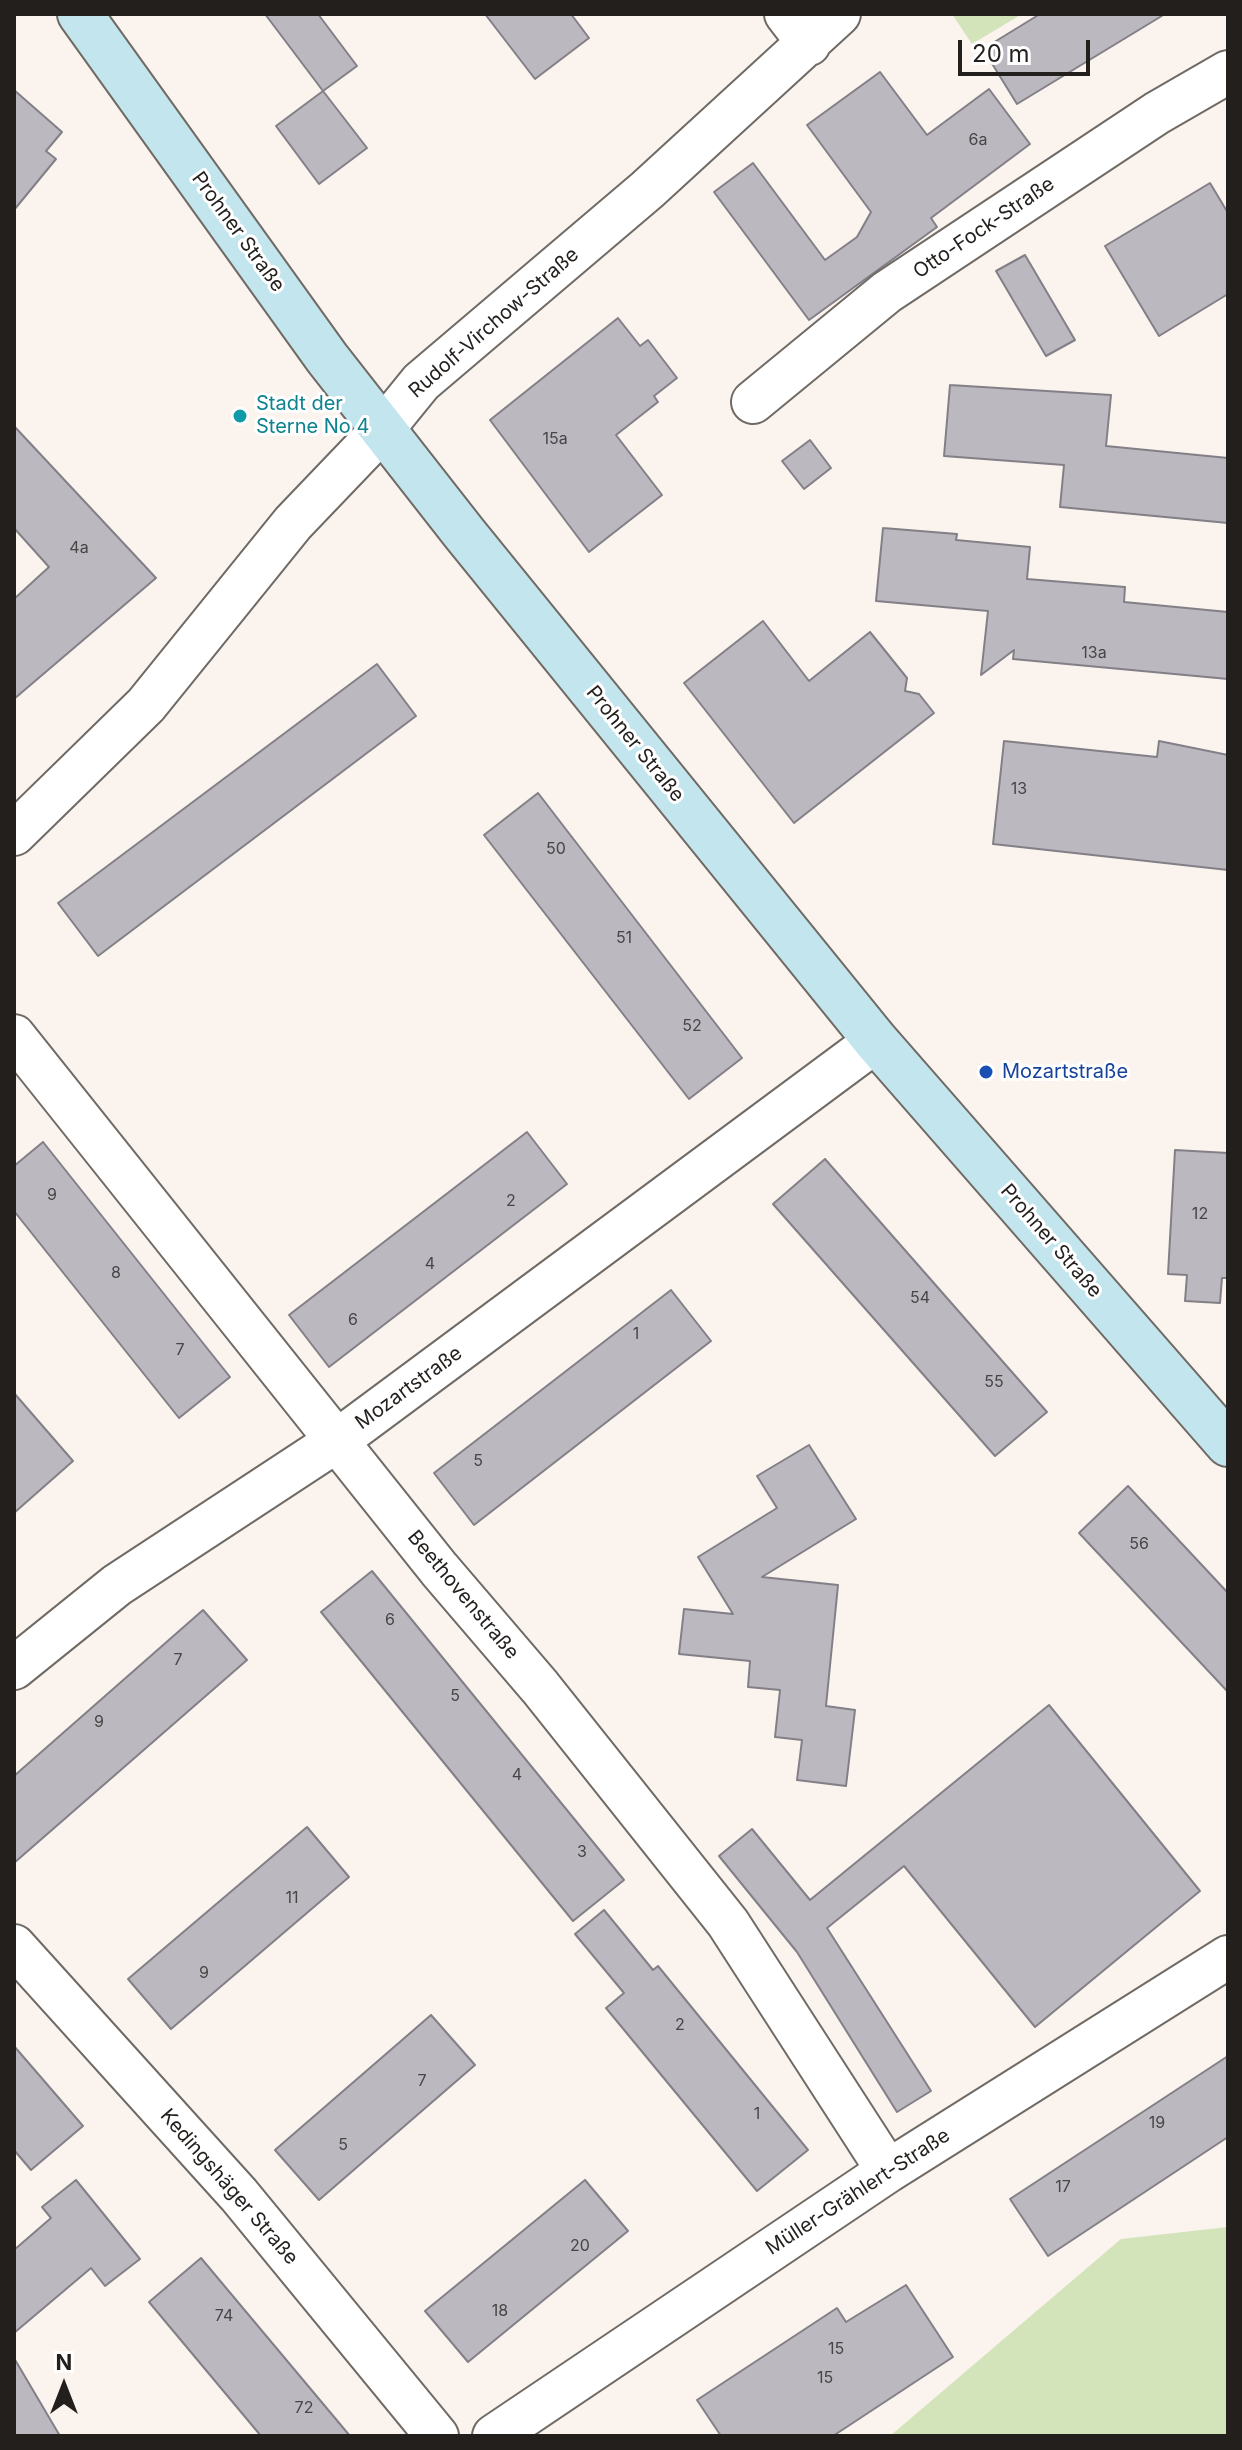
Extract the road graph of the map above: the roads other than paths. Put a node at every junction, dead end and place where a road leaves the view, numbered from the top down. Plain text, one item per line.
1 (80, 14) edge
2 (839, 14) edge
3 (797, 29) edge
4 (1228, 72) edge
5 (753, 402) dead end
6 (382, 430) junction
7 (14, 834) edge
8 (14, 1036) edge
9 (876, 1041) junction
10 (338, 1440) junction
11 (1228, 1444) edge
12 (14, 1668) edge
13 (14, 1946) edge
14 (1228, 1957) edge
15 (888, 2171) junction
16 (437, 2436) edge
17 (494, 2436) edge

1 - 6 main road, Prohner Straße
2 - 3 street, Rudolf-Virchow-Straße
3 - 6 street, Rudolf-Virchow-Straße
4 - 5 street, Otto-Fock-Straße
6 - 7 street, Rudolf-Virchow-Straße
6 - 9 main road, Prohner Straße
8 - 10 street, Beethovenstraße
9 - 10 street, Mozartstraße
9 - 11 main road, Prohner Straße
10 - 12 street, Mozartstraße
10 - 15 street, Beethovenstraße
13 - 16 street, Kedingshäger Straße
14 - 15 street, Müller-Grählert-Straße
15 - 17 street, Müller-Grählert-Straße

